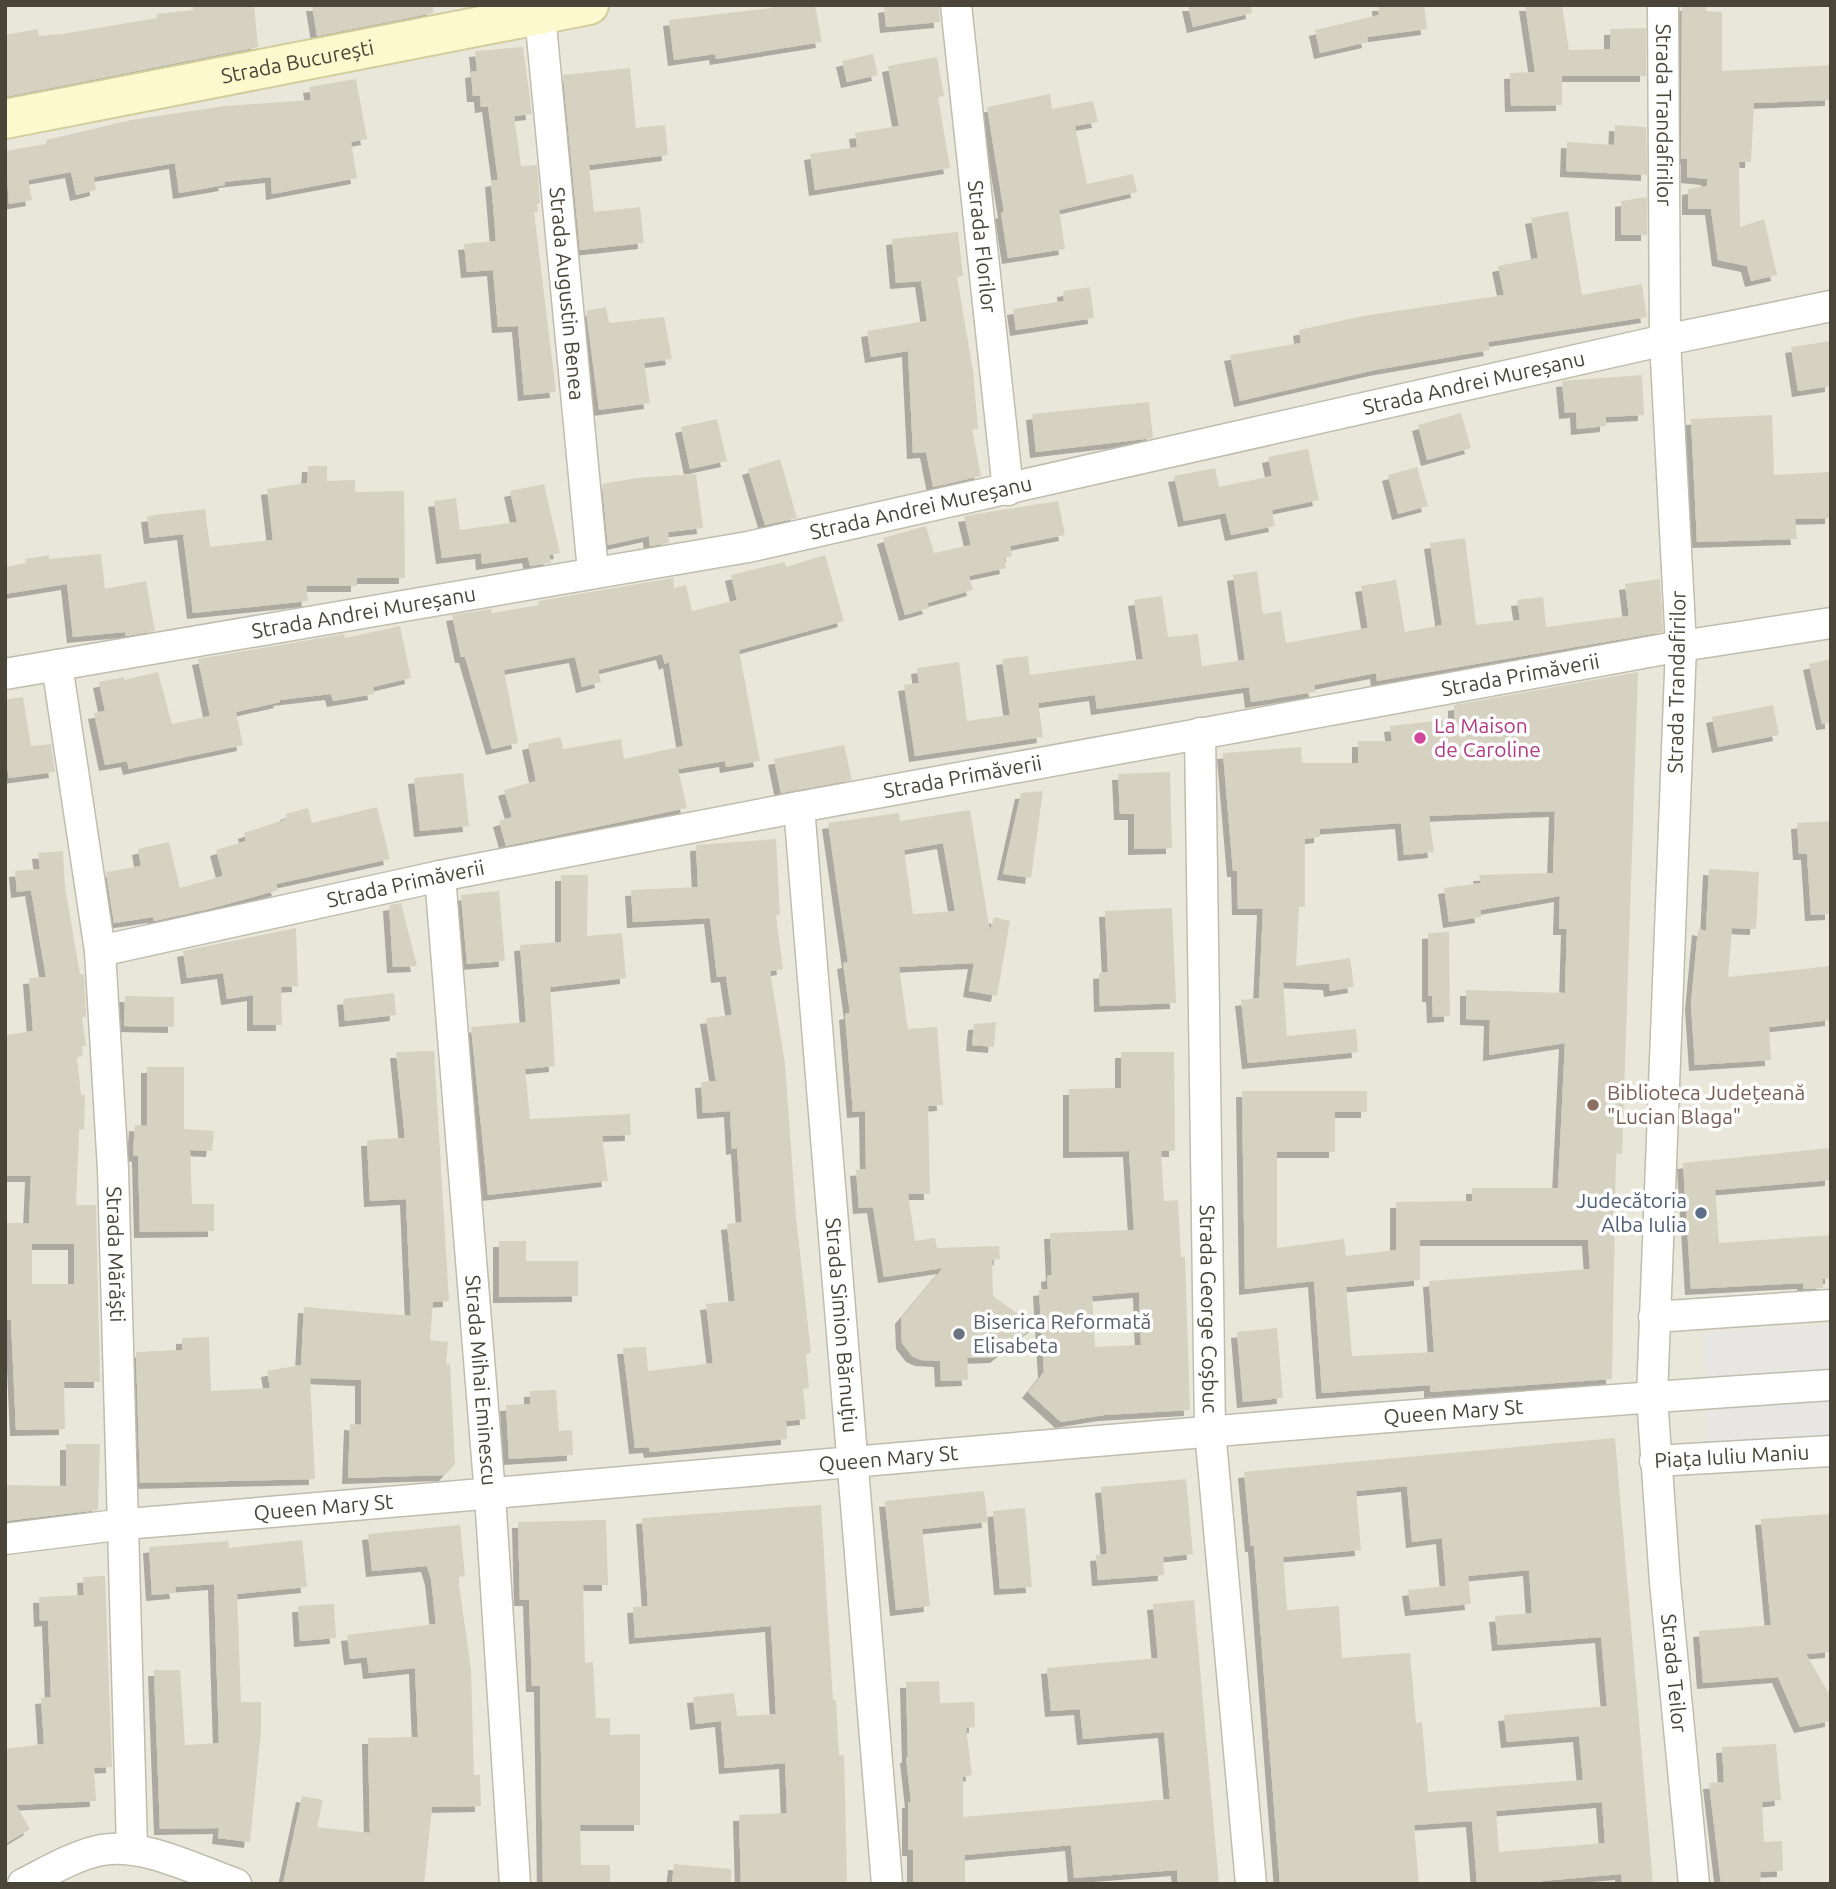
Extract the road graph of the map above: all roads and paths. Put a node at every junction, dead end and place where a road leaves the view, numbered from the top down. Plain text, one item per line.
1 (589, 5) edge
2 (956, 5) edge
3 (1663, 5) edge
4 (540, 15) junction
5 (5, 119) edge
6 (1831, 306) edge
7 (1665, 340) junction
8 (1008, 490) junction
9 (593, 571) junction
10 (1831, 623) edge
11 (1681, 646) junction
12 (57, 665) junction
13 (5, 674) edge
14 (1200, 733) junction
15 (799, 807) junction
16 (440, 876) junction
17 (100, 951) junction
18 (1831, 1305) edge
19 (1654, 1317) junction
20 (1831, 1385) edge
21 (1652, 1396) junction
22 (1210, 1430) junction
23 (1831, 1451) edge
24 (1655, 1461) junction
25 (852, 1464) junction
26 (490, 1495) junction
27 (125, 1524) junction
28 (5, 1539) edge
29 (132, 1848) junction
30 (23, 1884) edge
31 (236, 1884) edge
32 (515, 1884) edge
33 (887, 1884) edge
34 (1251, 1884) edge
35 (1694, 1884) edge

1 - 4 main road, Strada București
2 - 8 street, Strada Florilor
3 - 7 street, Strada Trandafirilor
4 - 5 main road, Strada București
4 - 9 street, Strada Augustin Benea
6 - 7 street, Strada Andrei Mureșanu
7 - 8 street, Strada Andrei Mureșanu
7 - 11 street, Strada Trandafirilor
8 - 9 street, Strada Andrei Mureșanu
9 - 12 street, Strada Andrei Mureșanu
10 - 11 street, Strada Primăverii
11 - 14 street, Strada Primăverii
11 - 19 street, Strada Trandafirilor
12 - 13 street, Strada Andrei Mureșanu
12 - 17 street, Strada Mărăști
14 - 15 street, Strada Primăverii
14 - 22 street, Strada George Coșbuc
15 - 16 street, Strada Primăverii
15 - 25 street, Strada Simion Bărnuțiu
16 - 17 street, Strada Primăverii
16 - 26 street, Strada Mihai Eminescu
17 - 27 street, Strada Mărăști
18 - 19 street
19 - 21 street, Piața Iuliu Maniu
20 - 21 street
21 - 22 street, Queen Mary St
21 - 24 street, Piața Iuliu Maniu
22 - 25 street, Queen Mary St
22 - 34 street, Strada George Coșbuc
23 - 24 street, Piața Iuliu Maniu
24 - 35 street, Strada Teilor
25 - 26 street, Queen Mary St
25 - 33 street, Strada Simion Bărnuțiu
26 - 27 street, Queen Mary St
26 - 32 street, Strada Mihai Eminescu
27 - 28 street, Queen Mary St
27 - 29 street, Strada Mărăști
29 - 30 street
29 - 31 street

